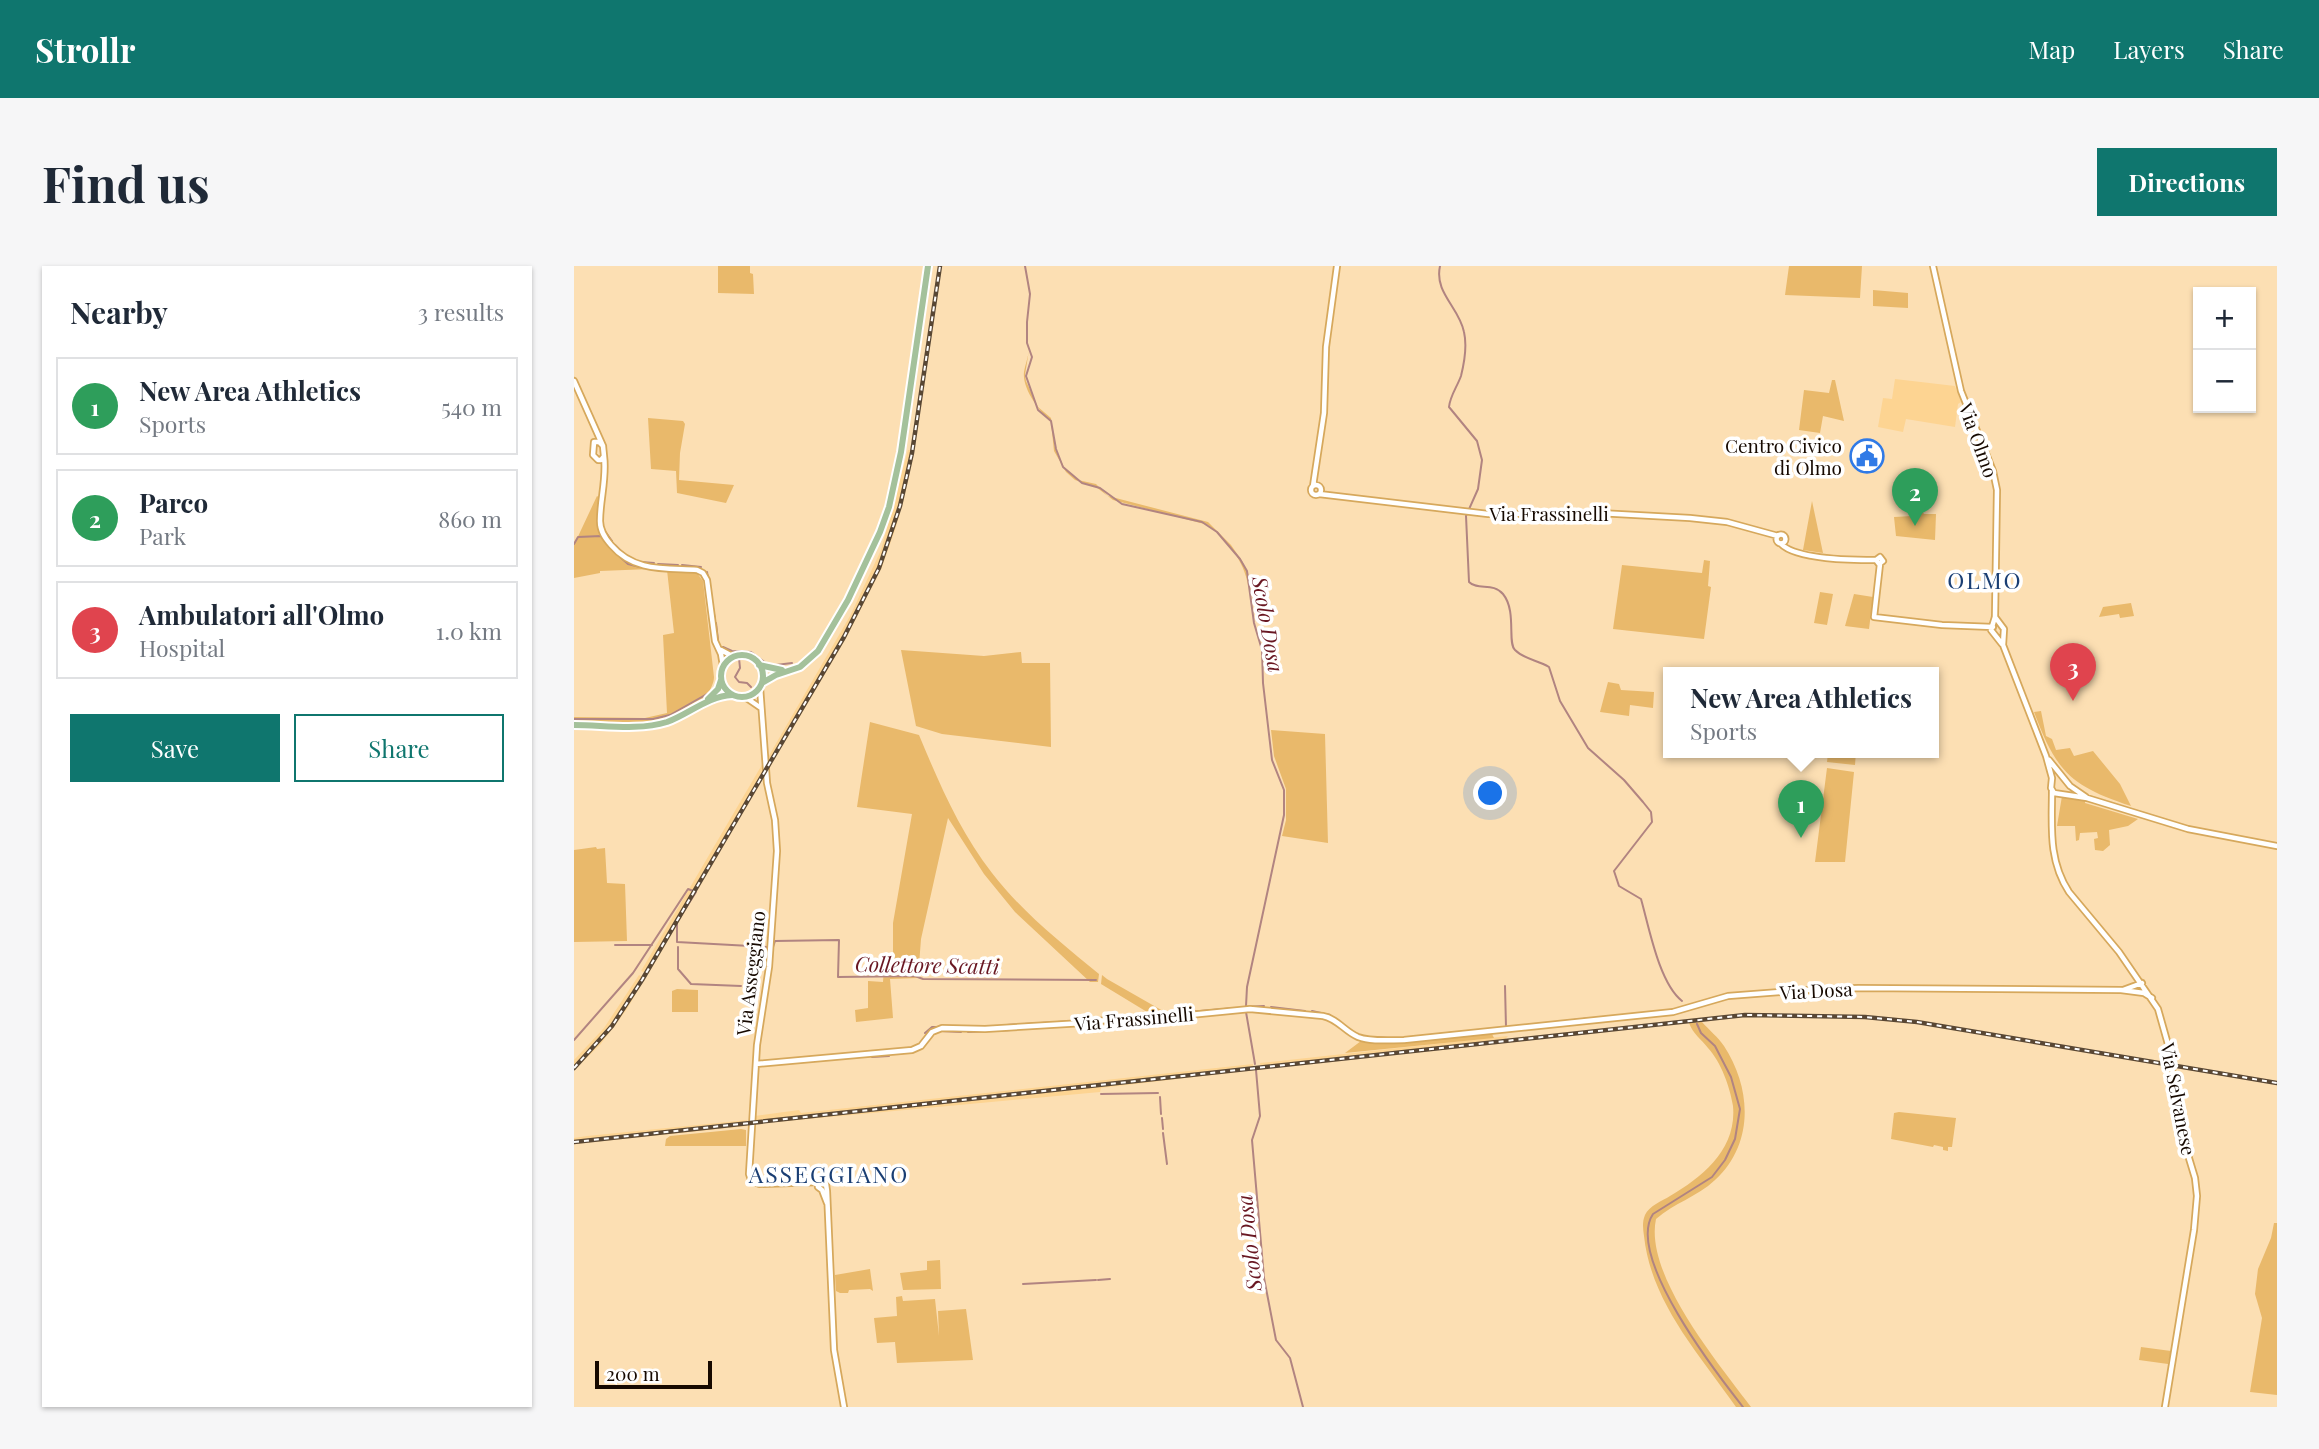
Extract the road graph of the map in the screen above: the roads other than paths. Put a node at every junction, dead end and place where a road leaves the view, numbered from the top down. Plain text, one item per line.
1 (928, 266) edge
2 (1337, 266) edge
3 (1933, 266) edge
4 (574, 381) edge
5 (597, 431) junction
6 (596, 442) junction
7 (603, 446) junction
8 (602, 458) junction
9 (1995, 626) junction
10 (1986, 628) junction
11 (1997, 635) junction
12 (718, 647) junction
13 (734, 657) junction
14 (759, 665) junction
15 (723, 667) junction
16 (787, 671) junction
17 (721, 680) junction
18 (761, 685) junction
19 (732, 695) junction
20 (745, 697) junction
21 (704, 703) junction
22 (762, 709) junction
23 (574, 725) edge
24 (2046, 756) junction
25 (2061, 776) junction
26 (2052, 781) junction
27 (2068, 785) junction
28 (2052, 791) junction
29 (2062, 794) junction
30 (2087, 798) junction
31 (2051, 822) junction
32 (2277, 846) edge
33 (2135, 973) junction
34 (2143, 983) junction
35 (2130, 986) junction
36 (2122, 990) junction
37 (2133, 992) junction
38 (2152, 998) junction
39 (1513, 1029) joint
40 (756, 1064) junction
41 (844, 1407) edge
42 (2165, 1407) edge

1 - 16 main road
2 - 10 street, Via Frassinelli
3 - 9 street, Via Olmo
4 - 5 street
5 - 6 street
5 - 7 street
6 - 7 street
6 - 8 street
7 - 8 street
8 - 12 street
9 - 10 street
9 - 11 street
9 - 11 street
10 - 11 street
11 - 24 street
12 - 13 street
12 - 15 street
13 - 14 main road
13 - 15 main road
14 - 16 main road
14 - 18 main road, Via Asseggiano
15 - 17 main road
16 - 18 main road
17 - 19 main road
17 - 21 main road
18 - 20 main road
18 - 22 street, Via Asseggiano
19 - 20 main road
19 - 21 main road
20 - 22 street
21 - 23 main road
22 - 40 street, Via Asseggiano
24 - 25 street
24 - 26 street
25 - 26 street
25 - 27 street
26 - 28 street
27 - 29 street
27 - 30 street
28 - 29 street
28 - 31 street, Via Selvanese
29 - 30 street
29 - 31 street, Via Selvanese
30 - 32 street
31 - 33 street, Via Selvanese
33 - 34 street, Via Selvanese
33 - 35 street
34 - 35 street
34 - 37 street
34 - 38 street, Via Selvanese
35 - 36 street
36 - 37 street, Via Dosa
36 - 39 street, Via Dosa
37 - 38 street, Via Dosa
38 - 42 street, Via Selvanese
39 - 40 street, Via Frassinelli
40 - 41 street, Via Asseggiano

